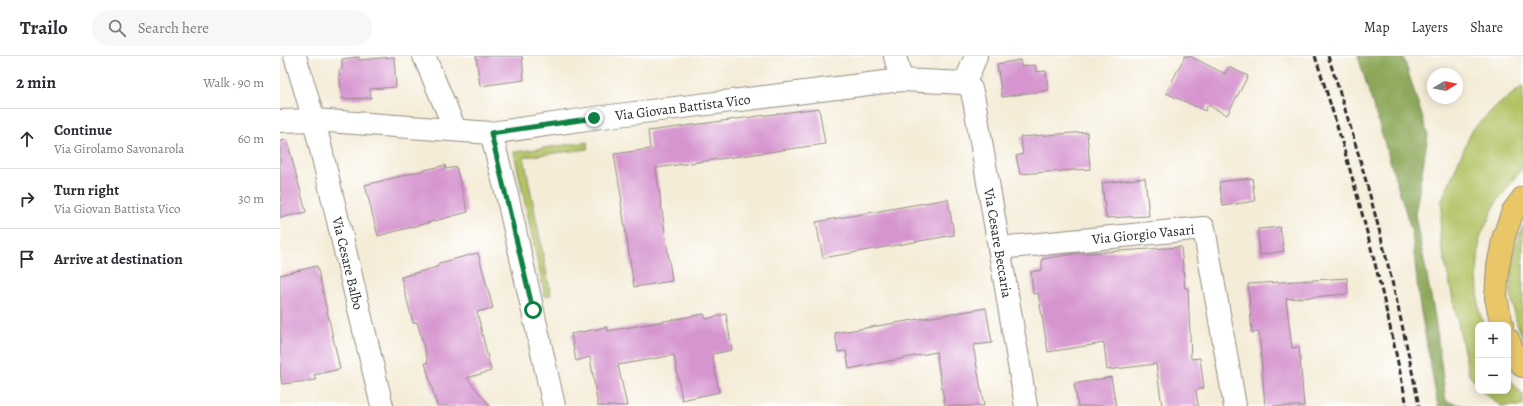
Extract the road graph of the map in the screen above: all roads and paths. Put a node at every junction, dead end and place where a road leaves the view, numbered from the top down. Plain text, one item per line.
1 (295, 56) edge
2 (424, 56) edge
3 (896, 56) edge
4 (976, 56) edge
5 (901, 80) junction
6 (965, 83) junction
7 (314, 120) junction
8 (280, 122) edge
9 (455, 129) junction
10 (491, 133) junction
11 (1523, 198) edge
12 (999, 248) junction
13 (1501, 322) edge
14 (1511, 346) edge
15 (1523, 366) edge
16 (382, 406) edge
17 (554, 406) edge
18 (1026, 406) edge
19 (1235, 406) edge

1 - 7 street, Via Cesare Balbo
2 - 9 street
3 - 5 street
4 - 6 street
5 - 6 street, Via Giovan Battista Vico
5 - 10 street, Via Giovan Battista Vico
6 - 12 street, Via Cesare Beccaria
7 - 8 street, Via Giovan Battista Vico
7 - 9 street, Via Giovan Battista Vico
7 - 16 street, Via Cesare Balbo
9 - 10 street, Via Giovan Battista Vico
10 - 17 street
11 - 13 highway
12 - 18 street, Via Cesare Beccaria
12 - 19 street, Via Giorgio Vasari
14 - 15 highway

